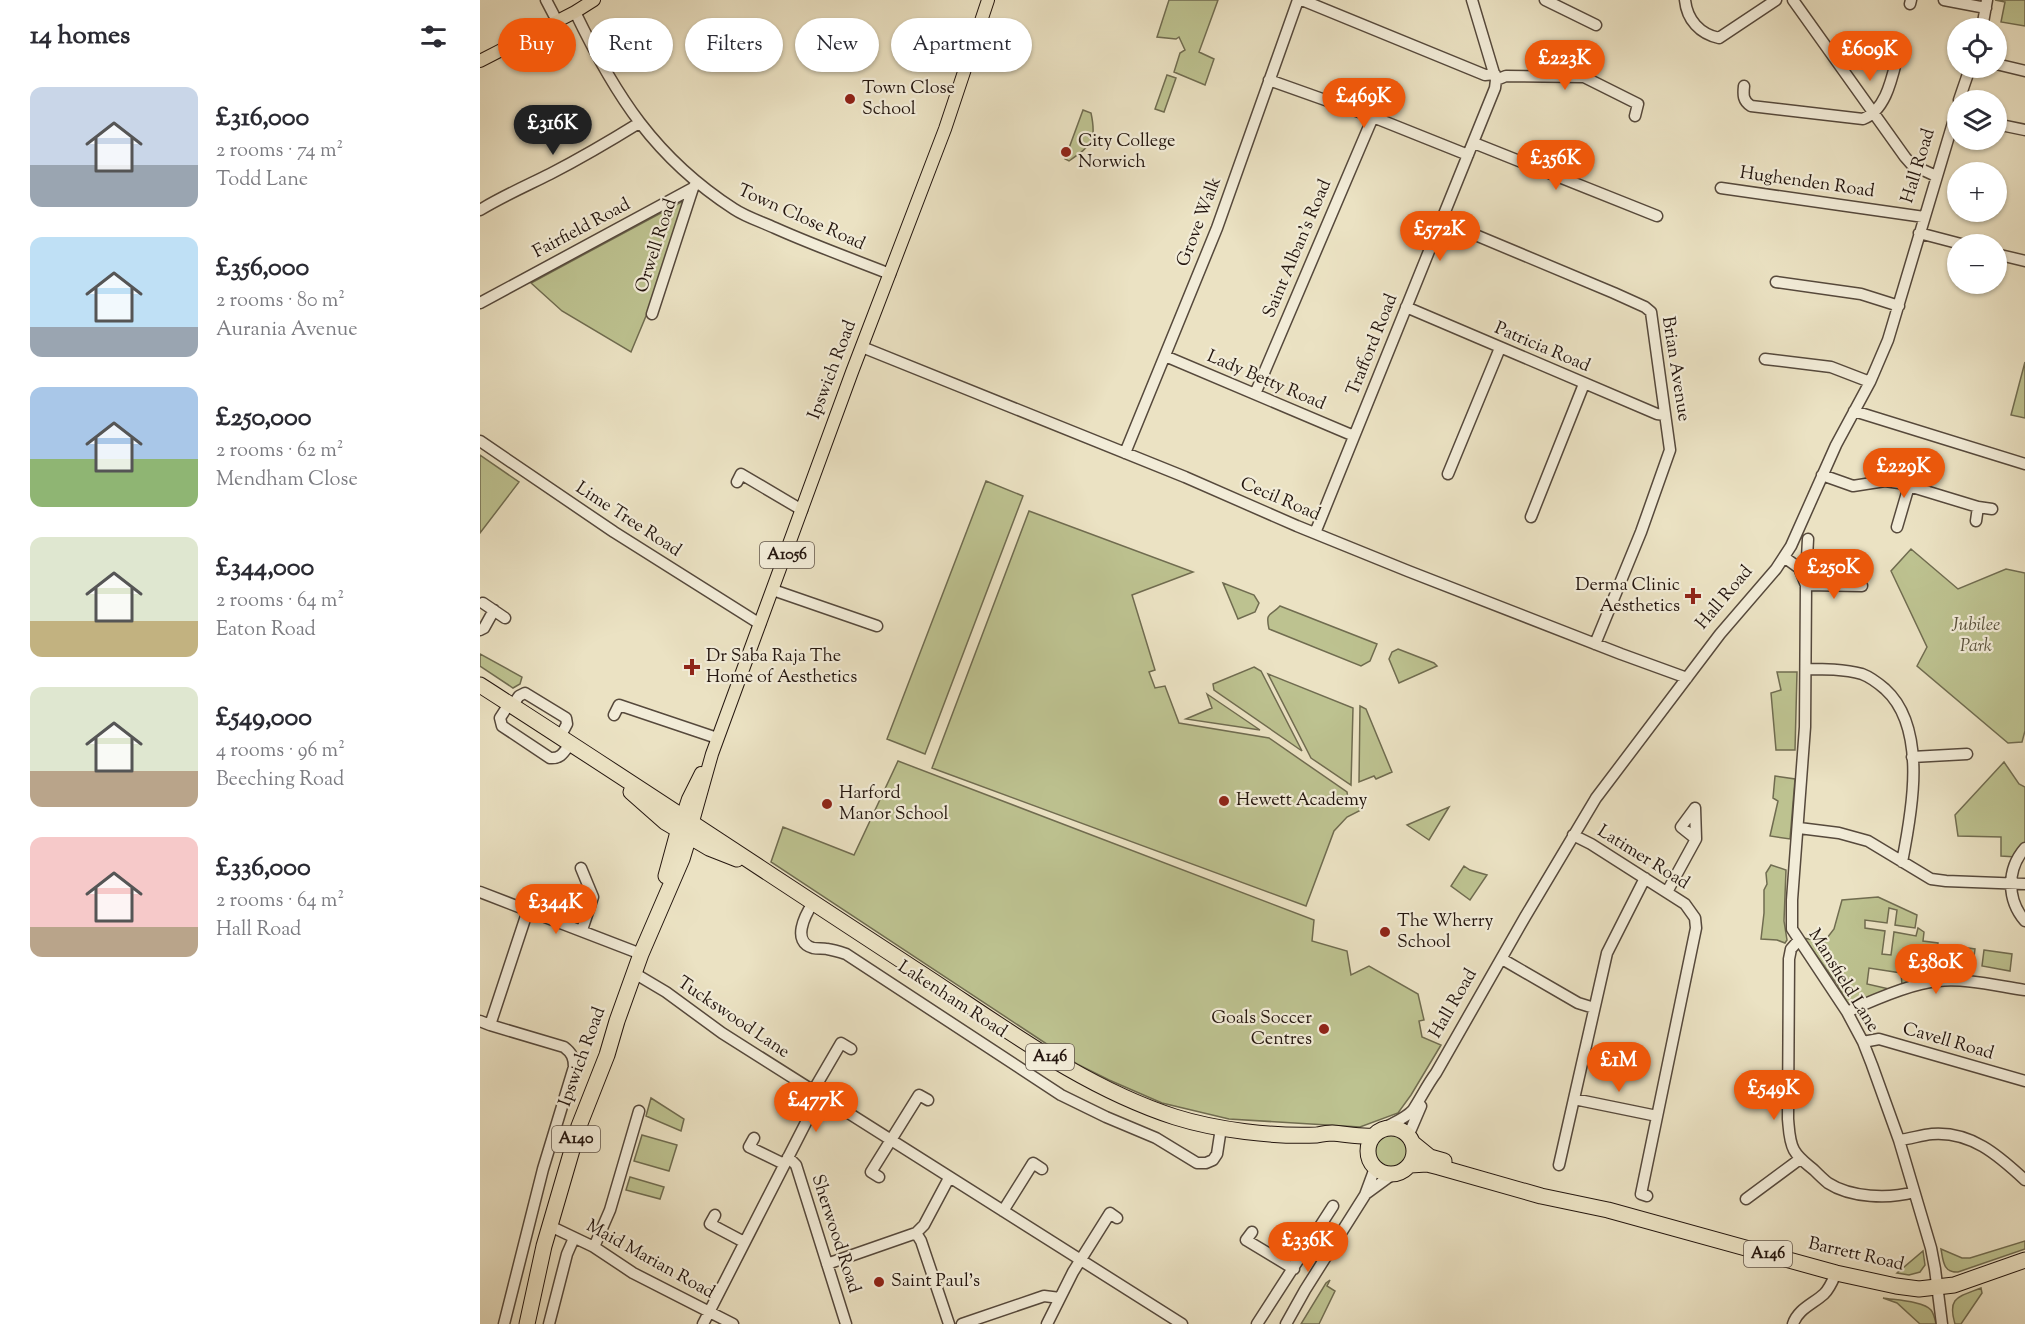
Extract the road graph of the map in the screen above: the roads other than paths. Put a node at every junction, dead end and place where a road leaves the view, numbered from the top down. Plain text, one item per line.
1 (546, 0) edge
2 (594, 0) edge
3 (605, 0) edge
4 (988, 0) edge
5 (1300, 0) edge
6 (1472, 0) edge
7 (1545, 0) edge
8 (1685, 0) edge
9 (1776, 0) edge
10 (1793, 0) edge
11 (1944, 0) edge
12 (1987, 4) edge
13 (579, 10) junction
14 (555, 18) edge
15 (563, 18) edge
16 (1596, 25) dead end
17 (1884, 42) dead end
18 (498, 52) edge
19 (480, 62) edge
20 (2007, 67) edge
21 (2025, 71) edge
22 (1496, 77) junction
23 (1269, 80) junction
24 (1744, 86) dead end
25 (1874, 113) junction
26 (1635, 116) dead end
27 (1373, 117) junction
28 (639, 123) junction
29 (2007, 126) edge
30 (2025, 130) edge
31 (1947, 142) edge
32 (1474, 143) junction
33 (1468, 155) junction
34 (1936, 176) junction
35 (695, 185) junction
36 (1720, 188) dead end
37 (480, 210) edge
38 (1658, 216) dead end
39 (1924, 217) junction
40 (1442, 221) junction
41 (1919, 233) junction
42 (1947, 240) edge
43 (2007, 257) edge
44 (2025, 261) edge
45 (890, 274) junction
46 (1776, 282) dead end
47 (480, 303) edge
48 (1899, 306) junction
49 (1406, 307) junction
50 (652, 314) dead end
51 (862, 347) junction
52 (1500, 348) junction
53 (1165, 356) junction
54 (1765, 359) dead end
55 (1870, 382) junction
56 (1584, 384) junction
57 (1255, 394) junction
58 (1854, 411) junction
59 (1665, 415) junction
60 (1354, 436) junction
61 (480, 441) edge
62 (1125, 453) junction
63 (745, 462) dead end
64 (2025, 464) edge
65 (1448, 474) dead end
66 (1822, 475) junction
67 (1909, 486) junction
68 (1978, 507) junction
69 (1992, 509) dead end
70 (802, 510) junction
71 (1531, 517) dead end
72 (1976, 521) dead end
73 (1897, 527) dead end
74 (1315, 533) junction
75 (1808, 539) dead end
76 (1784, 557) junction
77 (1802, 573) junction
78 (1806, 585) junction
79 (1862, 586) dead end
80 (773, 590) junction
81 (483, 603) dead end
82 (494, 610) junction
83 (506, 618) dead end
84 (760, 624) junction
85 (877, 626) dead end
86 (480, 630) edge
87 (1595, 644) junction
88 (1806, 669) junction
89 (1687, 678) junction
90 (480, 685) edge
91 (510, 705) junction
92 (614, 715) dead end
93 (717, 738) junction
94 (565, 741) junction
95 (1967, 754) dead end
96 (1912, 757) junction
97 (685, 827) junction
98 (1799, 828) junction
99 (1573, 835) junction
100 (1696, 839) dead end
101 (2025, 848) edge
102 (1902, 862) junction
103 (581, 868) dead end
104 (1645, 878) junction
105 (2011, 884) junction
106 (2025, 884) edge
107 (480, 892) edge
108 (1668, 892) junction
109 (813, 903) junction
110 (528, 910) junction
111 (2025, 921) edge
112 (582, 930) junction
113 (1798, 940) junction
114 (640, 954) junction
115 (1502, 959) junction
116 (634, 973) junction
117 (2025, 990) edge
118 (1594, 1008) junction
119 (1847, 1012) junction
120 (485, 1023) edge
121 (1863, 1042) junction
122 (842, 1044) dead end
123 (1436, 1073) junction
124 (2025, 1081) edge
125 (816, 1093) junction
126 (919, 1095) dead end
127 (1574, 1099) junction
128 (636, 1114) dead end
129 (1657, 1116) junction
130 (1221, 1128) junction
131 (1379, 1132) junction
132 (1317, 1135) junction
133 (1411, 1139) junction
134 (1899, 1140) junction
135 (891, 1141) junction
136 (749, 1147) dead end
137 (1800, 1159) junction
138 (786, 1160) junction
139 (1034, 1163) dead end
140 (1372, 1164) junction
141 (1410, 1165) junction
142 (1559, 1165) dead end
143 (870, 1172) dead end
144 (1394, 1174) junction
145 (948, 1178) junction
146 (2025, 1180) edge
147 (1914, 1192) junction
148 (1641, 1194) dead end
149 (1365, 1195) junction
150 (1746, 1199) dead end
151 (1334, 1206) dead end
152 (1608, 1210) junction
153 (1003, 1211) junction
154 (1110, 1213) dead end
155 (550, 1226) junction
156 (916, 1233) junction
157 (705, 1234) dead end
158 (574, 1238) junction
159 (744, 1242) junction
160 (594, 1248) junction
161 (1240, 1250) dead end
162 (1080, 1260) junction
163 (2025, 1260) edge
164 (827, 1264) junction
165 (1294, 1269) junction
166 (1836, 1273) junction
167 (1937, 1287) junction
168 (1060, 1298) junction
169 (709, 1312) junction
170 (504, 1324) edge
171 (527, 1324) edge
172 (549, 1324) edge
173 (703, 1324) edge
174 (733, 1324) edge
175 (846, 1324) edge
176 (949, 1324) edge
177 (962, 1324) edge
178 (1047, 1324) edge
179 (1182, 1324) edge
180 (1257, 1324) edge
181 (1286, 1324) edge
182 (1793, 1324) edge
183 (1942, 1324) edge

1 - 14 street
2 - 13 main road
3 - 13 main road
4 - 45 main road, Ipswich Road / A1056
5 - 22 street
5 - 23 street, Grove Walk
6 - 22 street
7 - 16 street
8 - 9 street
10 - 25 street
11 - 12 street
13 - 15 main road
13 - 28 street, Town Close Road
17 - 25 street
18 - 19 main road
20 - 21 street
22 - 26 street
22 - 32 street, Trafford Road
23 - 27 street
23 - 53 street, Grove Walk
24 - 25 street
25 - 34 street
27 - 33 street
27 - 57 street, Saint Alban's Road
28 - 35 street, Town Close Road
28 - 37 street
29 - 30 street
31 - 34 street, Hall Road
32 - 33 street, Trafford Road
32 - 38 street
33 - 40 street, Trafford Road
34 - 39 street, Hall Road
35 - 45 street, Town Close Road
35 - 47 street, Fairfield Road
35 - 50 street, Orwell Road
36 - 39 street, Hughenden Road
39 - 41 street, Hall Road
40 - 49 street, Trafford Road
40 - 59 street, Brian Avenue
41 - 42 street
41 - 48 street, Hall Road
43 - 44 street
45 - 51 main road, Ipswich Road / A1056
46 - 48 street
48 - 55 street, Hall Road
49 - 52 street, Patricia Road
49 - 60 street, Trafford Road
51 - 62 street, Cecil Road
51 - 70 main road, Ipswich Road / A1056
52 - 56 street, Patricia Road
52 - 65 street
53 - 57 street, Lady Betty Road
53 - 62 street, Grove Walk
54 - 55 street
55 - 58 street, Hall Road
56 - 59 street, Patricia Road
56 - 71 street
57 - 60 street, Lady Betty Road
58 - 64 street
58 - 66 street, Hall Road
59 - 87 street, Brian Avenue
60 - 74 street, Trafford Road
61 - 84 street, Lime Tree Road
62 - 74 street, Cecil Road
63 - 70 street
66 - 67 street
66 - 76 street, Hall Road
67 - 68 street
67 - 73 street
68 - 69 street
68 - 72 street
70 - 80 main road, Ipswich Road / A1056
74 - 87 street, Cecil Road
75 - 77 street, Mansfield Lane
76 - 77 street, Mansfield Lane
76 - 89 street, Hall Road
77 - 78 street, Mansfield Lane
78 - 79 street
78 - 88 street, Mansfield Lane
80 - 84 main road, Ipswich Road / A1056
80 - 85 street
81 - 82 street
82 - 83 street
82 - 86 street
84 - 93 main road, Ipswich Road / A1056
87 - 89 street, Cecil Road
88 - 96 street
88 - 98 street, Mansfield Lane
89 - 99 street, Hall Road
90 - 91 highway, Lakenham Road
91 - 94 highway, Lakenham Road
91 - 94 street
92 - 93 street
93 - 97 main road, Ipswich Road / A1056
94 - 97 highway, Lakenham Road
95 - 96 street
96 - 102 street
97 - 109 highway, Lakenham Road / A146
97 - 114 highway, Ipswich Road / A140
98 - 102 street
98 - 113 street, Mansfield Lane
99 - 104 street, Latimer Road
99 - 115 street, Hall Road
100 - 108 street
101 - 105 street
102 - 105 street
103 - 112 street
104 - 108 street, Latimer Road
104 - 118 street
105 - 106 street
105 - 111 street
107 - 110 street
108 - 129 street, Latimer Road
109 - 130 highway, Lakenham Road / A146
109 - 130 street, Lakenham Road
110 - 112 street
110 - 120 street
112 - 114 street
113 - 119 street, Mansfield Lane
113 - 137 street
114 - 116 highway, Ipswich Road / A140
115 - 118 street
115 - 123 street, Hall Road
116 - 125 street, Tuckswood Lane
116 - 155 highway, Ipswich Road / A140
117 - 119 street
118 - 127 street
119 - 121 street, Mansfield Lane
120 - 170 street, Ipswich Road
121 - 124 street, Cavell Road
121 - 134 street, Mansfield Lane
122 - 125 street
123 - 131 street, Hall Road
123 - 133 street, Hall Road
125 - 135 street, Tuckswood Lane
125 - 138 street
126 - 135 street
127 - 129 street
127 - 142 street
128 - 160 street
129 - 148 street, Latimer Road
130 - 132 highway, Lakenham Road / A146
131 - 132 highway, Lakenham Road / A146
131 - 133 highway, A146
131 - 140 highway
132 - 140 highway, Lakenham Road / A146
133 - 141 highway, Hall Road
133 - 152 highway, Barrett Road / A146
134 - 146 street
134 - 147 street, Mansfield Lane
135 - 143 street
135 - 145 street, Tuckswood Lane
136 - 138 street
137 - 147 street
137 - 150 street
138 - 159 street
138 - 164 street, Sherwood Road
139 - 153 street
140 - 144 highway, A146
140 - 149 street
141 - 144 highway
141 - 152 highway, Barrett Road / A146
144 - 149 street
145 - 153 street, Tuckswood Lane
145 - 156 street
147 - 167 street, Mansfield Lane
149 - 181 street
151 - 165 street
152 - 166 highway, Barrett Road / A146
153 - 162 street, Tuckswood Lane
154 - 162 street
155 - 158 street, Maid Marian Road
155 - 171 highway, Ipswich Road / A140
156 - 164 street
156 - 176 street
157 - 159 street
158 - 160 street, Maid Marian Road
158 - 172 street
159 - 169 street
160 - 169 street, Maid Marian Road
161 - 165 street
162 - 168 street
162 - 179 street, Tuckswood Lane
163 - 167 highway, Barrett Road / A146
164 - 175 street, Sherwood Road
165 - 180 street
166 - 167 highway, Barrett Road / A146
166 - 182 street
167 - 183 street, Mansfield Lane
168 - 177 street
168 - 178 street
169 - 173 street
169 - 174 street, Maid Marian Road

